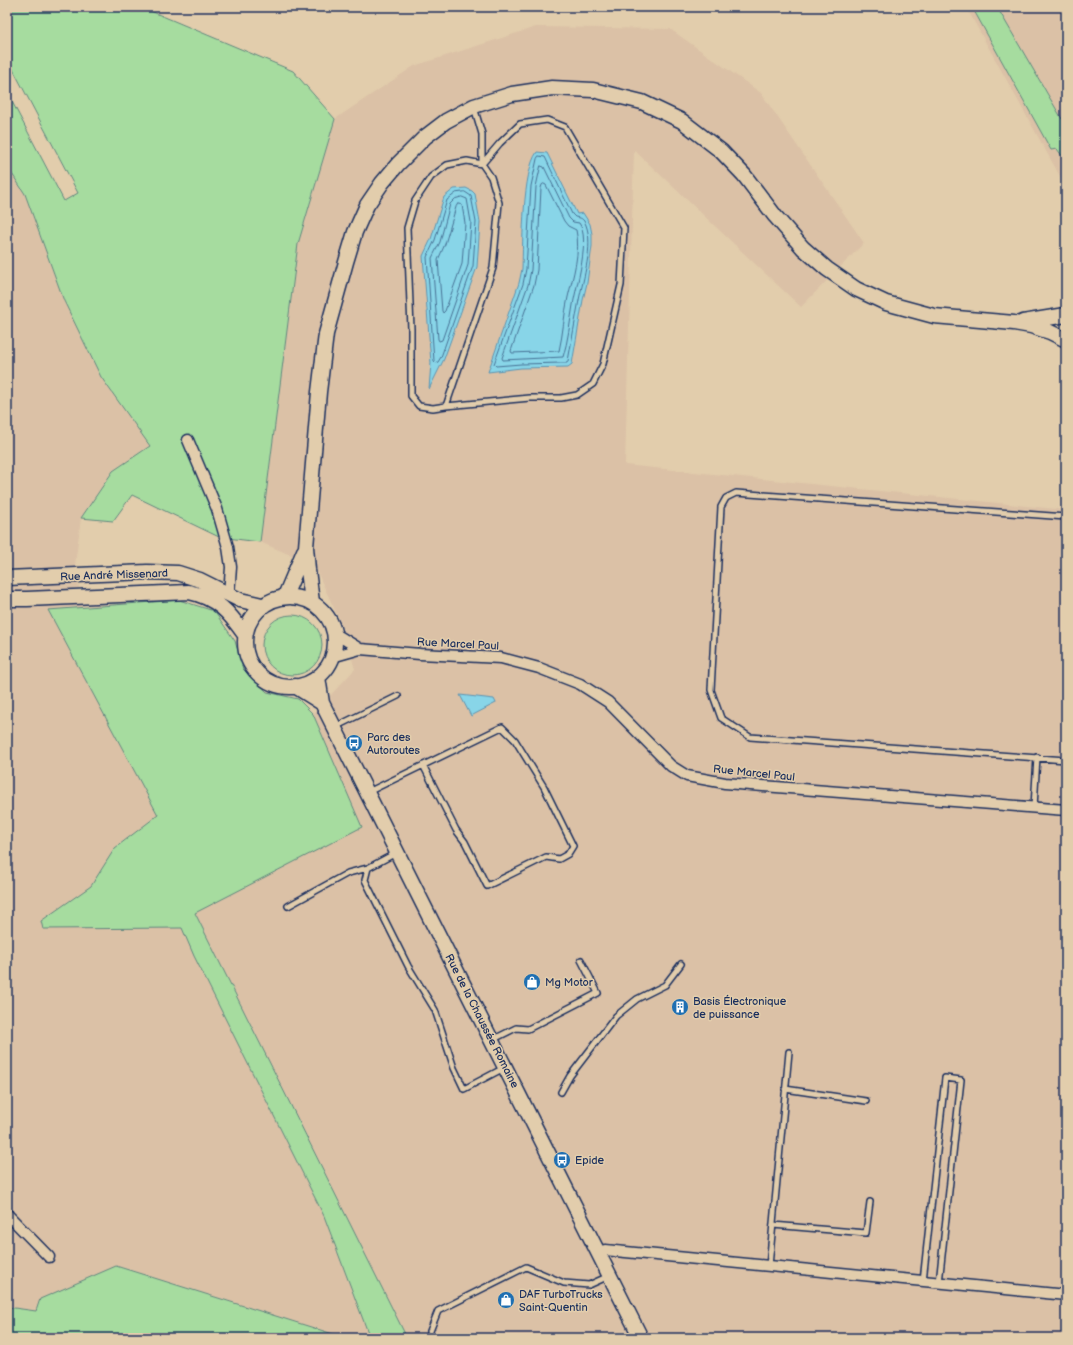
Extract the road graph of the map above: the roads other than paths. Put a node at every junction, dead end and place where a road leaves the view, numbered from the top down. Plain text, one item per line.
1 (474, 106) junction
2 (482, 164) junction
3 (1066, 315) edge
4 (1014, 324) junction
5 (1066, 340) edge
6 (446, 406) junction
7 (188, 440) dead end
8 (1066, 516) edge
9 (306, 547) junction
10 (147, 572) junction
11 (7, 578) edge
12 (148, 593) junction
13 (229, 595) junction
14 (285, 596) junction
15 (7, 599) edge
16 (312, 602) junction
17 (262, 605) junction
18 (334, 632) junction
19 (245, 635) junction
20 (360, 649) junction
21 (332, 657) junction
22 (318, 676) junction
23 (295, 686) junction
24 (398, 696) dead end
25 (322, 704) junction
26 (334, 728) junction
27 (1037, 757) junction
28 (1066, 760) edge
29 (423, 765) junction
30 (367, 793) junction
31 (1034, 807) junction
32 (1066, 810) edge
33 (397, 853) junction
34 (368, 868) junction
35 (288, 906) dead end
36 (581, 960) dead end
37 (681, 964) dead end
38 (491, 1040) junction
39 (789, 1052) dead end
40 (505, 1068) junction
41 (785, 1089) junction
42 (561, 1092) dead end
43 (866, 1101) dead end
44 (870, 1202) dead end
45 (7, 1214) edge
46 (772, 1225) junction
47 (598, 1252) junction
48 (49, 1257) dead end
49 (769, 1266) junction
50 (610, 1276) junction
51 (923, 1281) junction
52 (939, 1283) junction
53 (1066, 1295) edge
54 (430, 1331) dead end
55 (641, 1338) edge

1 - 2 lane
1 - 4 street
1 - 9 street
2 - 6 lane
2 - 6 lane
2 - 6 lane
3 - 4 street
4 - 5 street
7 - 13 street
8 - 27 lane
9 - 14 street
9 - 16 street
10 - 11 street, Rue André Missenard
10 - 12 street
10 - 13 street, Rue André Missenard
12 - 15 street, Rue André Missenard
12 - 19 street, Rue André Missenard
13 - 17 street, Rue André Missenard
14 - 16 street
14 - 17 street
16 - 18 street
17 - 19 street
18 - 20 street, Rue Marcel Paul
18 - 21 street
19 - 23 street
20 - 21 street, Rue Marcel Paul
20 - 31 street, Rue Marcel Paul
21 - 22 street
22 - 23 street
22 - 25 street, Rue de la Chaussée Romaine
23 - 25 street, Rue de la Chaussée Romaine
24 - 26 lane
25 - 26 street, Rue de la Chaussée Romaine
26 - 30 street, Rue de la Chaussée Romaine
27 - 28 lane
27 - 31 lane
29 - 29 lane
29 - 30 lane
30 - 33 street, Rue de la Chaussée Romaine
31 - 32 street, Rue Marcel Paul
33 - 34 lane
33 - 38 street, Rue de la Chaussée Romaine
34 - 35 lane
34 - 40 lane
36 - 38 lane
37 - 42 lane
38 - 40 street, Rue de la Chaussée Romaine
39 - 41 lane
40 - 47 street, Rue de la Chaussée Romaine
41 - 43 lane
41 - 46 lane
44 - 46 lane
45 - 48 street
46 - 49 lane
47 - 49 street
47 - 50 street, Rue de la Chaussée Romaine
49 - 51 street
50 - 54 lane
50 - 55 street, Rue de la Chaussée Romaine
51 - 52 street
51 - 52 lane
52 - 53 street

